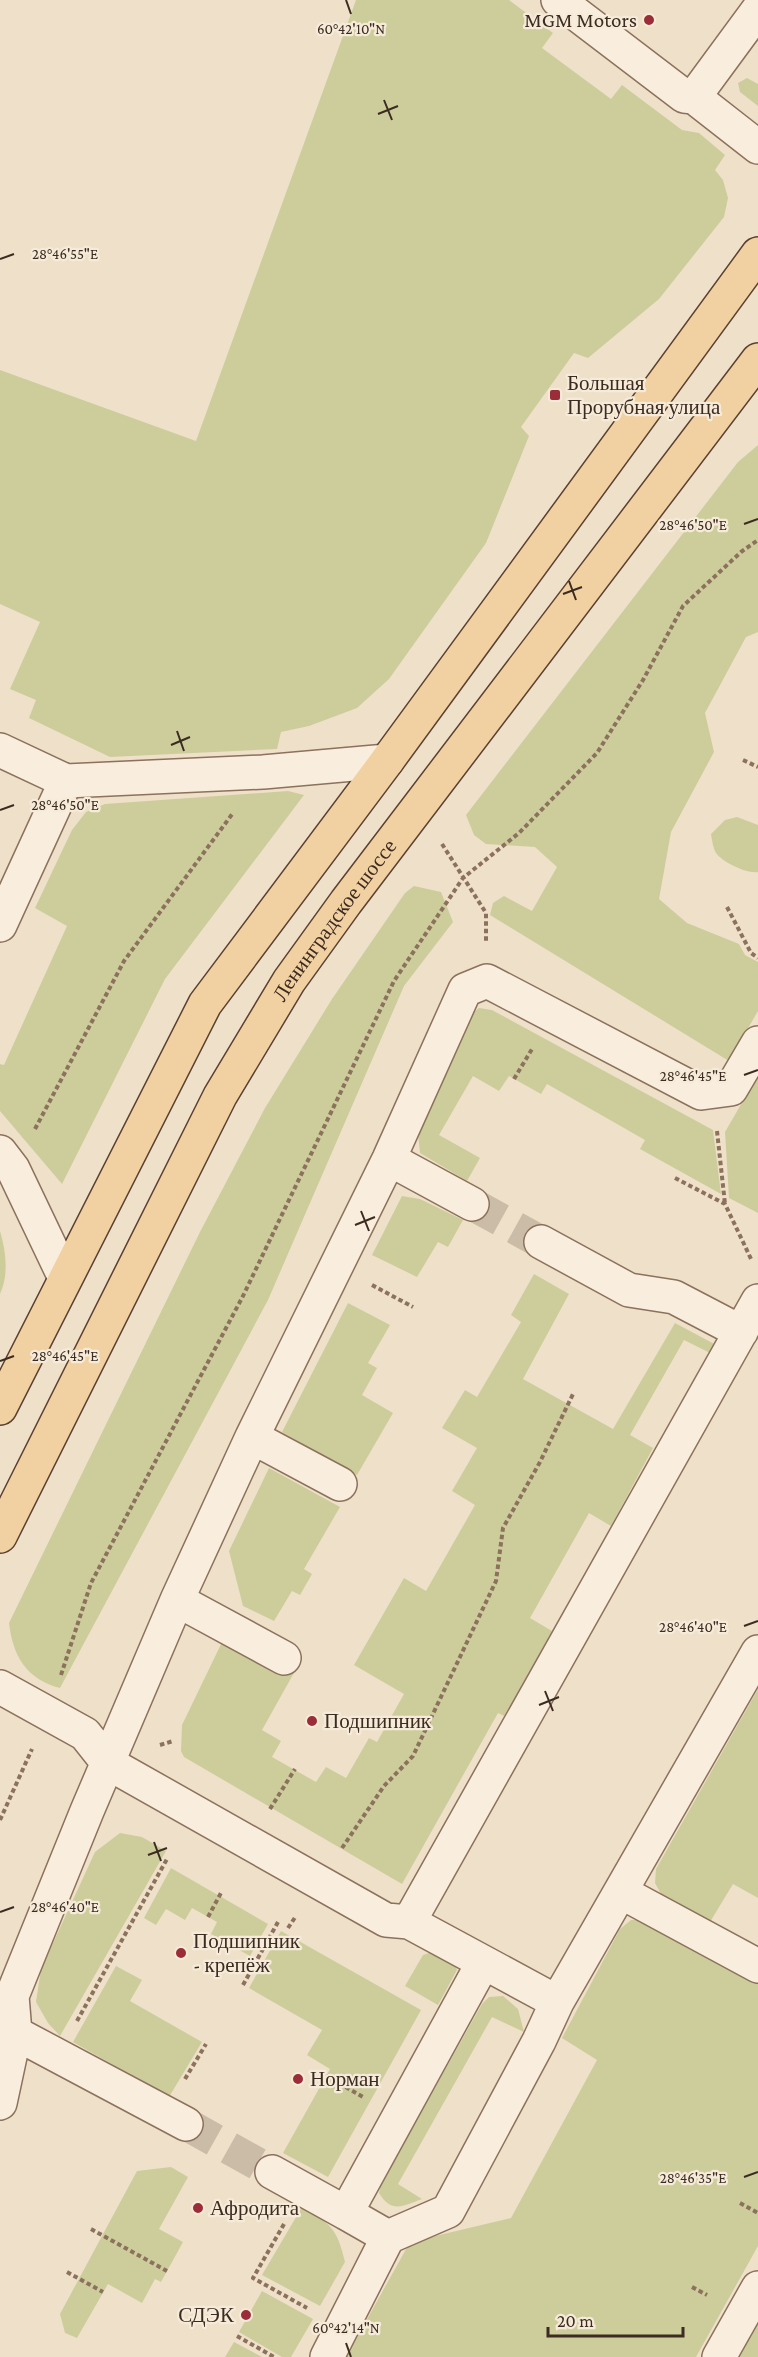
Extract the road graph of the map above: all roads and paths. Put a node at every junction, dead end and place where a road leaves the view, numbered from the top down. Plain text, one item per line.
1 (558, 0) edge
2 (758, 10) edge
3 (694, 97) junction
4 (758, 147) edge
5 (758, 255) edge
6 (758, 360) edge
7 (758, 540) edge
8 (0, 750) edge
9 (743, 760) dead end
10 (387, 761) junction
11 (758, 767) edge
12 (263, 772) junction
13 (66, 781) junction
14 (438, 838) dead end
15 (463, 878) junction
16 (727, 907) dead end
17 (1, 922) edge
18 (758, 958) edge
19 (487, 981) junction
20 (758, 1043) edge
21 (716, 1128) dead end
22 (389, 1159) junction
23 (7, 1160) edge
24 (675, 1178) dead end
25 (472, 1204) tunnel mouth
26 (725, 1204) junction
27 (541, 1242) tunnel mouth
28 (753, 1265) dead end
29 (65, 1278) junction
30 (365, 1281) dead end
31 (758, 1301) edge
32 (413, 1307) dead end
33 (741, 1332) junction
34 (574, 1392) dead end
35 (0, 1408) edge
36 (252, 1437) junction
37 (340, 1484) dead end
38 (0, 1536) edge
39 (177, 1600) junction
40 (758, 1652) edge
41 (284, 1658) dead end
42 (0, 1687) edge
43 (48, 1713) junction
44 (108, 1763) junction
45 (295, 1769) dead end
46 (268, 1812) dead end
47 (0, 1820) edge
48 (166, 1859) dead end
49 (318, 1882) junction
50 (222, 1891) dead end
51 (621, 1892) junction
52 (208, 1917) dead end
53 (409, 1922) junction
54 (278, 1923) dead end
55 (288, 1928) dead end
56 (483, 1963) junction
57 (758, 1966) edge
58 (243, 1985) dead end
59 (557, 2002) junction
60 (15, 2033) junction
61 (58, 2055) junction
62 (326, 2076) dead end
63 (366, 2098) dead end
64 (0, 2103) edge
65 (186, 2124) tunnel mouth
66 (272, 2172) tunnel mouth
67 (740, 2203) dead end
68 (758, 2212) edge
69 (346, 2213) junction
70 (287, 2217) dead end
71 (91, 2229) dead end
72 (388, 2236) junction
73 (167, 2271) dead end
74 (67, 2272) dead end
75 (758, 2288) edge
76 (103, 2292) dead end
77 (311, 2310) dead end
78 (237, 2336) dead end
79 (274, 2357) edge
80 (327, 2357) edge
81 (719, 2357) edge

1 - 3 lane
2 - 3 lane
3 - 4 lane
5 - 10 main road
6 - 38 main road, Ленинградское шоссе
7 - 15 path
8 - 13 lane
9 - 11 path
10 - 12 lane
10 - 29 main road
12 - 13 lane
12 - 23 path
13 - 17 lane
14 - 15 path
15 - 19 path
15 - 43 path
16 - 18 path
19 - 20 lane
19 - 22 lane
21 - 26 path
22 - 25 lane
22 - 36 lane
23 - 29 lane
24 - 26 path
26 - 28 path
27 - 33 lane
29 - 35 main road
30 - 32 path
31 - 33 lane
33 - 53 lane
34 - 49 path
36 - 37 lane
36 - 39 lane
39 - 41 lane
39 - 44 lane
40 - 51 lane
42 - 43 lane
43 - 44 lane
43 - 47 path
44 - 49 lane
44 - 60 lane
45 - 46 path
48 - 61 path
49 - 53 lane
49 - 55 path
50 - 52 path
51 - 57 lane
51 - 59 lane
53 - 56 lane
54 - 58 path
56 - 59 lane
56 - 69 lane
59 - 72 lane
60 - 61 lane
60 - 64 lane
61 - 65 lane
62 - 63 path
66 - 69 lane
67 - 68 path
69 - 72 lane
70 - 77 path
71 - 73 path
72 - 80 lane
74 - 76 path
75 - 81 lane
78 - 79 path

